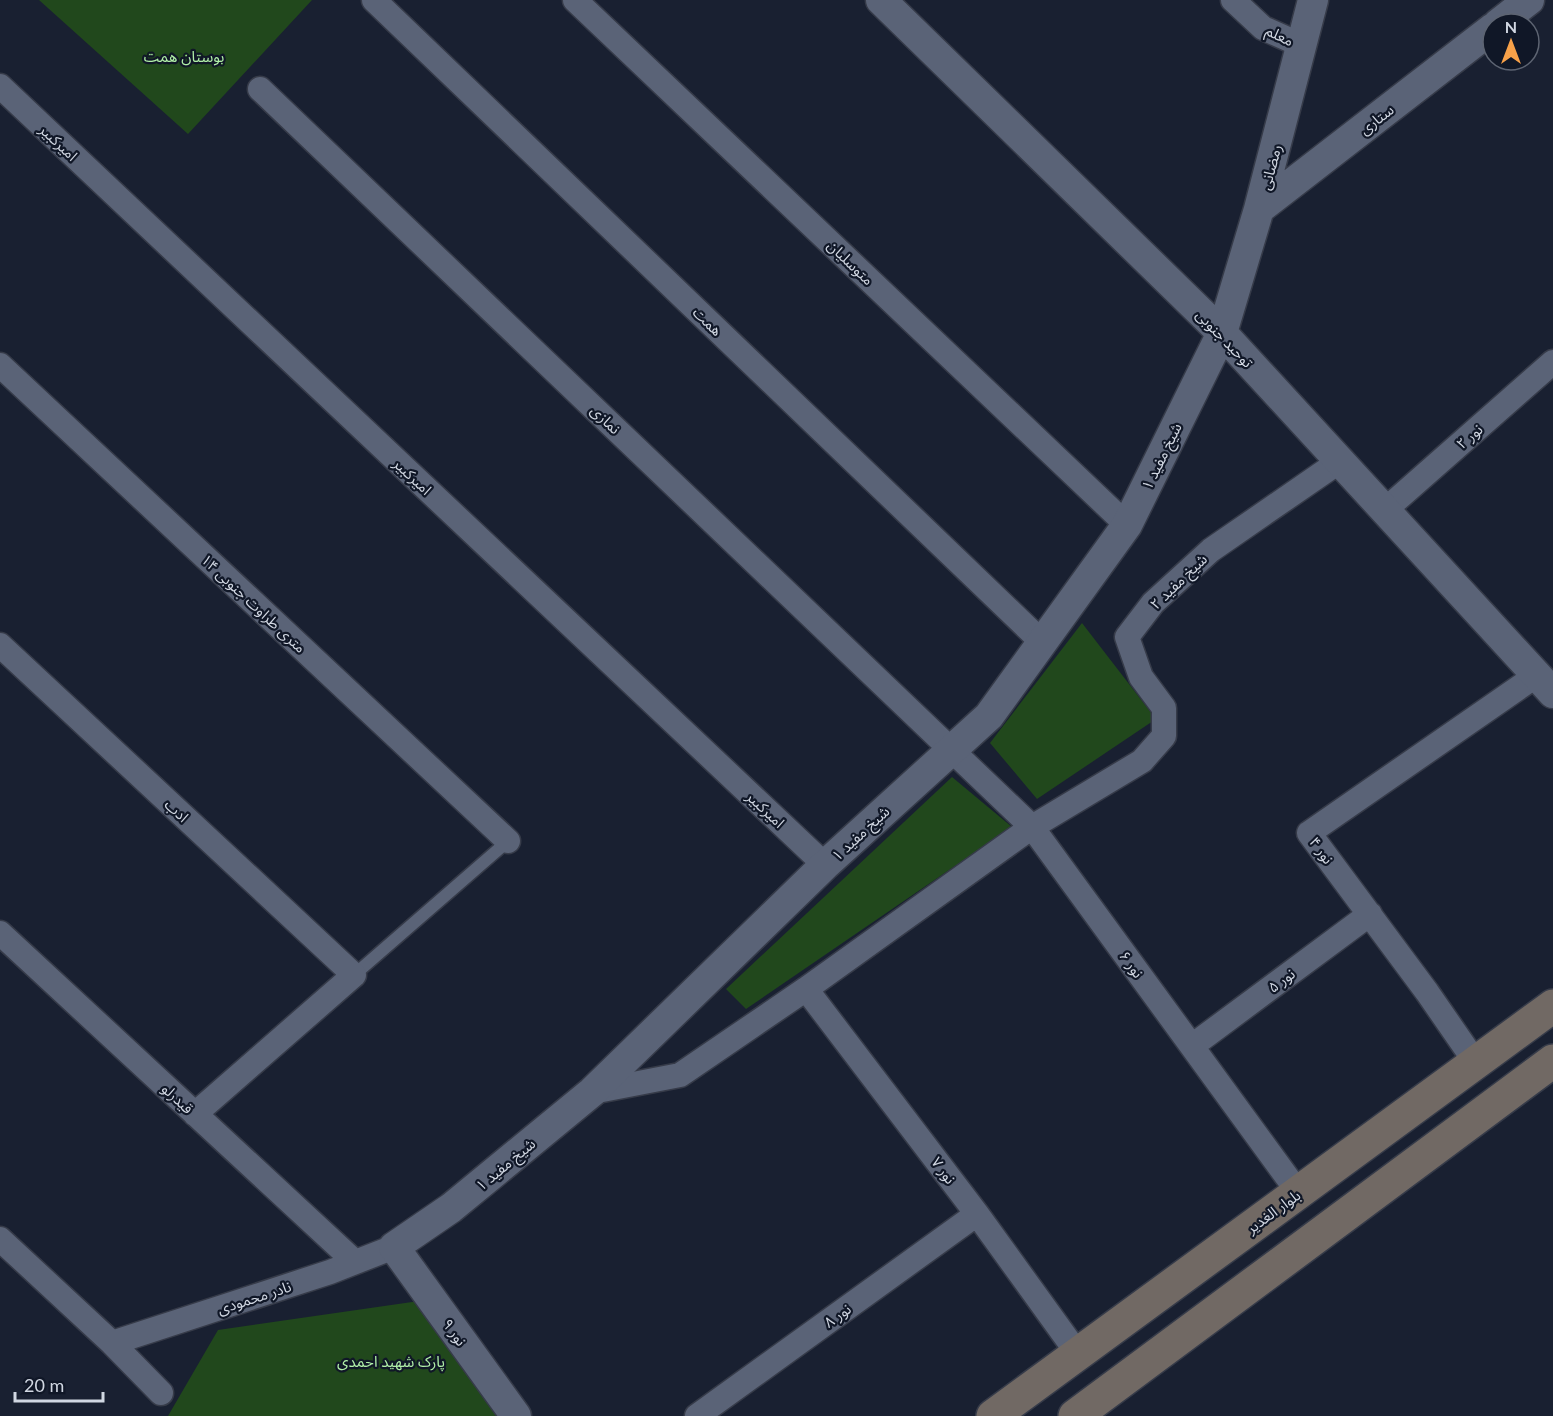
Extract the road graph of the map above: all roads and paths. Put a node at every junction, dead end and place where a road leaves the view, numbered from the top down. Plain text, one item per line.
1 (374, 0) edge
2 (575, 0) edge
3 (881, 0) edge
4 (1233, 0) edge
5 (1313, 0) edge
6 (1529, 0) edge
7 (1514, 12) edge
8 (1481, 37) edge
9 (1301, 45) junction
10 (0, 86) edge
11 (260, 89) dead end
12 (1259, 209) junction
13 (1222, 333) junction
14 (1553, 362) edge
15 (0, 365) edge
16 (1340, 461) junction
17 (1385, 510) junction
18 (1127, 525) junction
19 (1042, 642) junction
20 (0, 645) edge
21 (1545, 684) edge
22 (952, 749) junction
23 (1032, 827) junction
24 (508, 841) joint
25 (825, 865) junction
26 (1370, 914) junction
27 (0, 933) edge
28 (354, 975) junction
29 (806, 989) junction
30 (1553, 1006) edge
31 (1192, 1046) junction
32 (1553, 1061) edge
33 (1476, 1063) junction
34 (592, 1092) junction
35 (195, 1114) junction
36 (1298, 1192) junction
37 (977, 1214) junction
38 (0, 1239) edge
39 (394, 1247) junction
40 (355, 1262) junction
41 (112, 1343) junction
42 (1078, 1354) junction
43 (161, 1392) dead end
44 (516, 1416) edge
45 (697, 1416) edge
46 (993, 1416) edge
47 (1075, 1416) edge

1 - 19 street, همت
2 - 18 street, متوسلیان
3 - 13 street, توحید جنوبی
4 - 9 street, معلم
5 - 9 street, رمضانی
6 - 7 street
8 - 12 street, ستاری
9 - 12 street, رمضانی
10 - 25 street, امیرکبیر
11 - 22 street, نمازی
12 - 13 street, رمضانی
13 - 16 street, توحید جنوبی
13 - 18 street, شیخ مفید ۱
14 - 17 street, نور ۲
15 - 24 street, ۱۴ متری طراوت جنوبی
16 - 17 street, توحید جنوبی
16 - 23 street, شیخ مفید ۲
17 - 21 street, توحید جنوبی
18 - 19 street, شیخ مفید ۱
19 - 22 street, شیخ مفید ۱
20 - 28 street, ادب
21 - 26 street, نور ۴
22 - 23 street, نور ۶
22 - 25 street, شیخ مفید ۱
23 - 29 street
23 - 31 street, نور ۶
24 - 28 lane
25 - 34 street, شیخ مفید ۱
26 - 31 street, نور ۵
26 - 33 street, نور ۴
27 - 35 street, قیدرلو
28 - 35 street
29 - 34 street
29 - 37 street, نور ۷
30 - 33 main road, بلوار الغدیر
31 - 36 street, نور ۶
32 - 47 main road
33 - 36 main road, بلوار الغدیر
34 - 39 street, شیخ مفید ۱
35 - 40 street, قیدرلو
36 - 42 main road, بلوار الغدیر
37 - 42 street, نور ۷
37 - 45 street, نور ۸
38 - 41 street
39 - 40 street, نادر محمودی
39 - 44 street, نور ۹
40 - 41 street, نادر محمودی
41 - 43 street
42 - 46 main road, بلوار الغدیر

